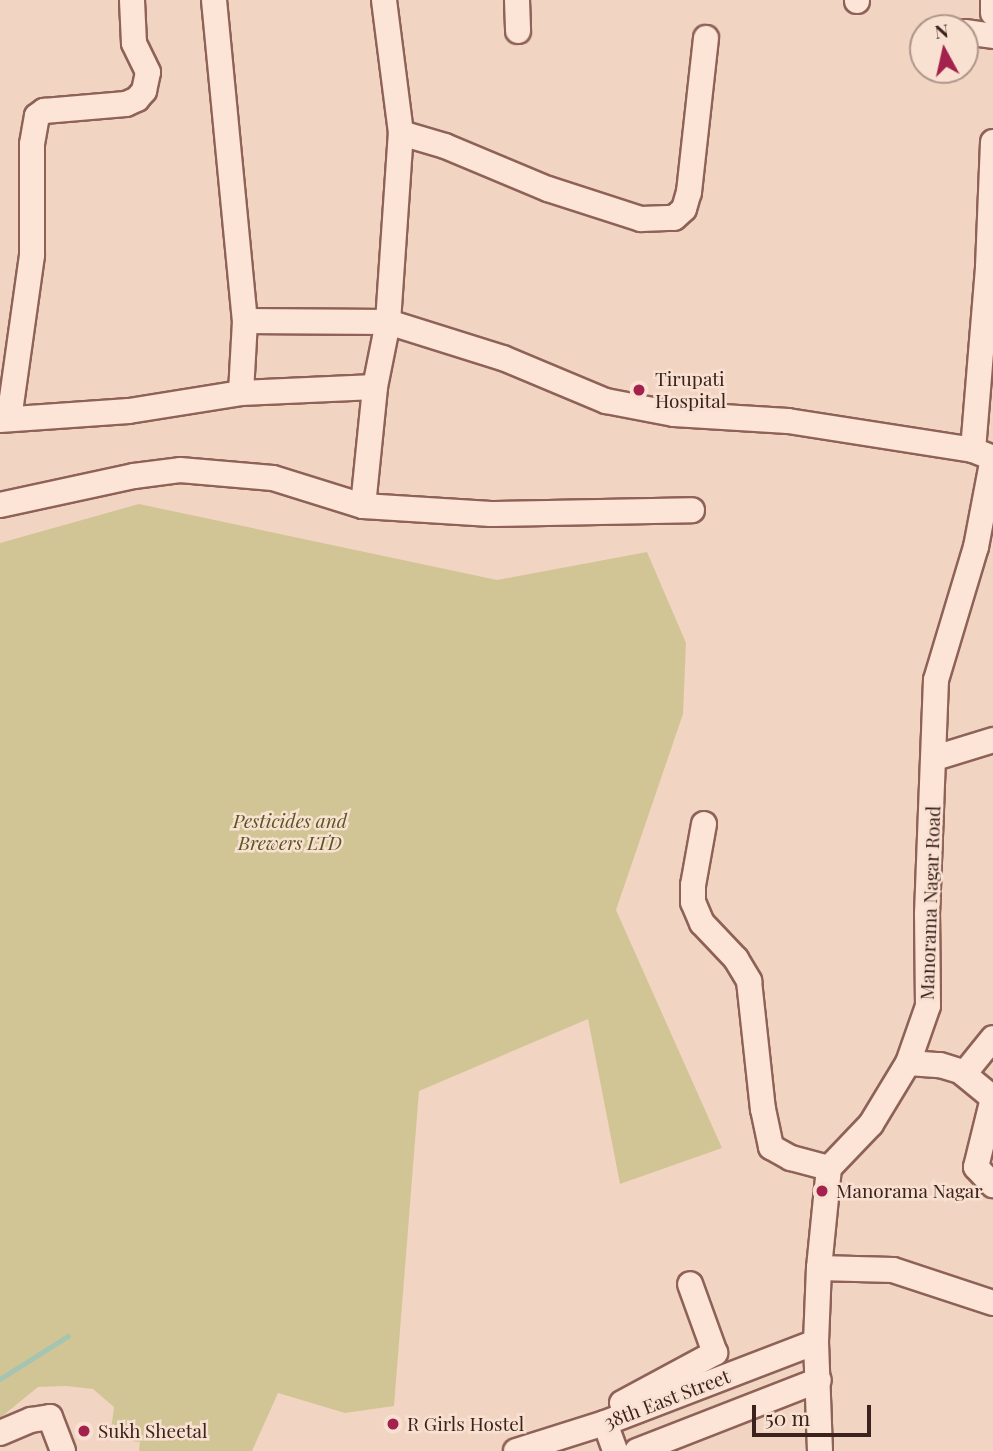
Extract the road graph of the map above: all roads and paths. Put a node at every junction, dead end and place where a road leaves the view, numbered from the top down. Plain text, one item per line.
1 (132, 0) edge
2 (214, 0) edge
3 (384, 0) edge
4 (517, 0) edge
5 (993, 0) edge
6 (993, 13) edge
7 (518, 31) dead end
8 (706, 38) dead end
9 (401, 133) junction
10 (993, 142) edge
11 (245, 321) junction
12 (388, 321) junction
13 (375, 387) junction
14 (241, 393) junction
15 (4, 419) edge
16 (986, 455) edge
17 (0, 505) edge
18 (363, 506) junction
19 (692, 510) dead end
20 (993, 740) edge
21 (935, 758) junction
22 (704, 824) dead end
23 (993, 1038) edge
24 (908, 1063) junction
25 (964, 1074) junction
26 (993, 1098) edge
27 (829, 1168) junction
28 (993, 1185) edge
29 (818, 1268) junction
30 (690, 1284) dead end
31 (993, 1303) edge
32 (816, 1342) junction
33 (818, 1380) junction
34 (602, 1419) junction
35 (0, 1433) edge
36 (62, 1451) edge
37 (516, 1451) edge
38 (615, 1451) edge
39 (637, 1451) edge
40 (820, 1451) edge

1 - 15 street
2 - 11 street
3 - 9 street
4 - 7 street
5 - 6 street
8 - 9 street
9 - 12 street
10 - 16 street, Manorama Nagar Road
11 - 12 street
11 - 14 street
12 - 13 street
12 - 16 street
13 - 14 street
13 - 18 street
14 - 15 street
16 - 21 street, Manorama Nagar Road
17 - 18 street
18 - 19 street
20 - 21 street
21 - 24 street, Manorama Nagar Road
22 - 27 street
23 - 25 street
24 - 25 street
24 - 27 street, Manorama Nagar Road
25 - 26 street
26 - 28 street
27 - 29 street
29 - 31 street
29 - 32 street
30 - 34 street
32 - 33 street
32 - 34 street, 38th East Street
33 - 39 street, 38th East Street
33 - 40 street
34 - 37 street, 38th East Street
34 - 38 street
35 - 36 street

